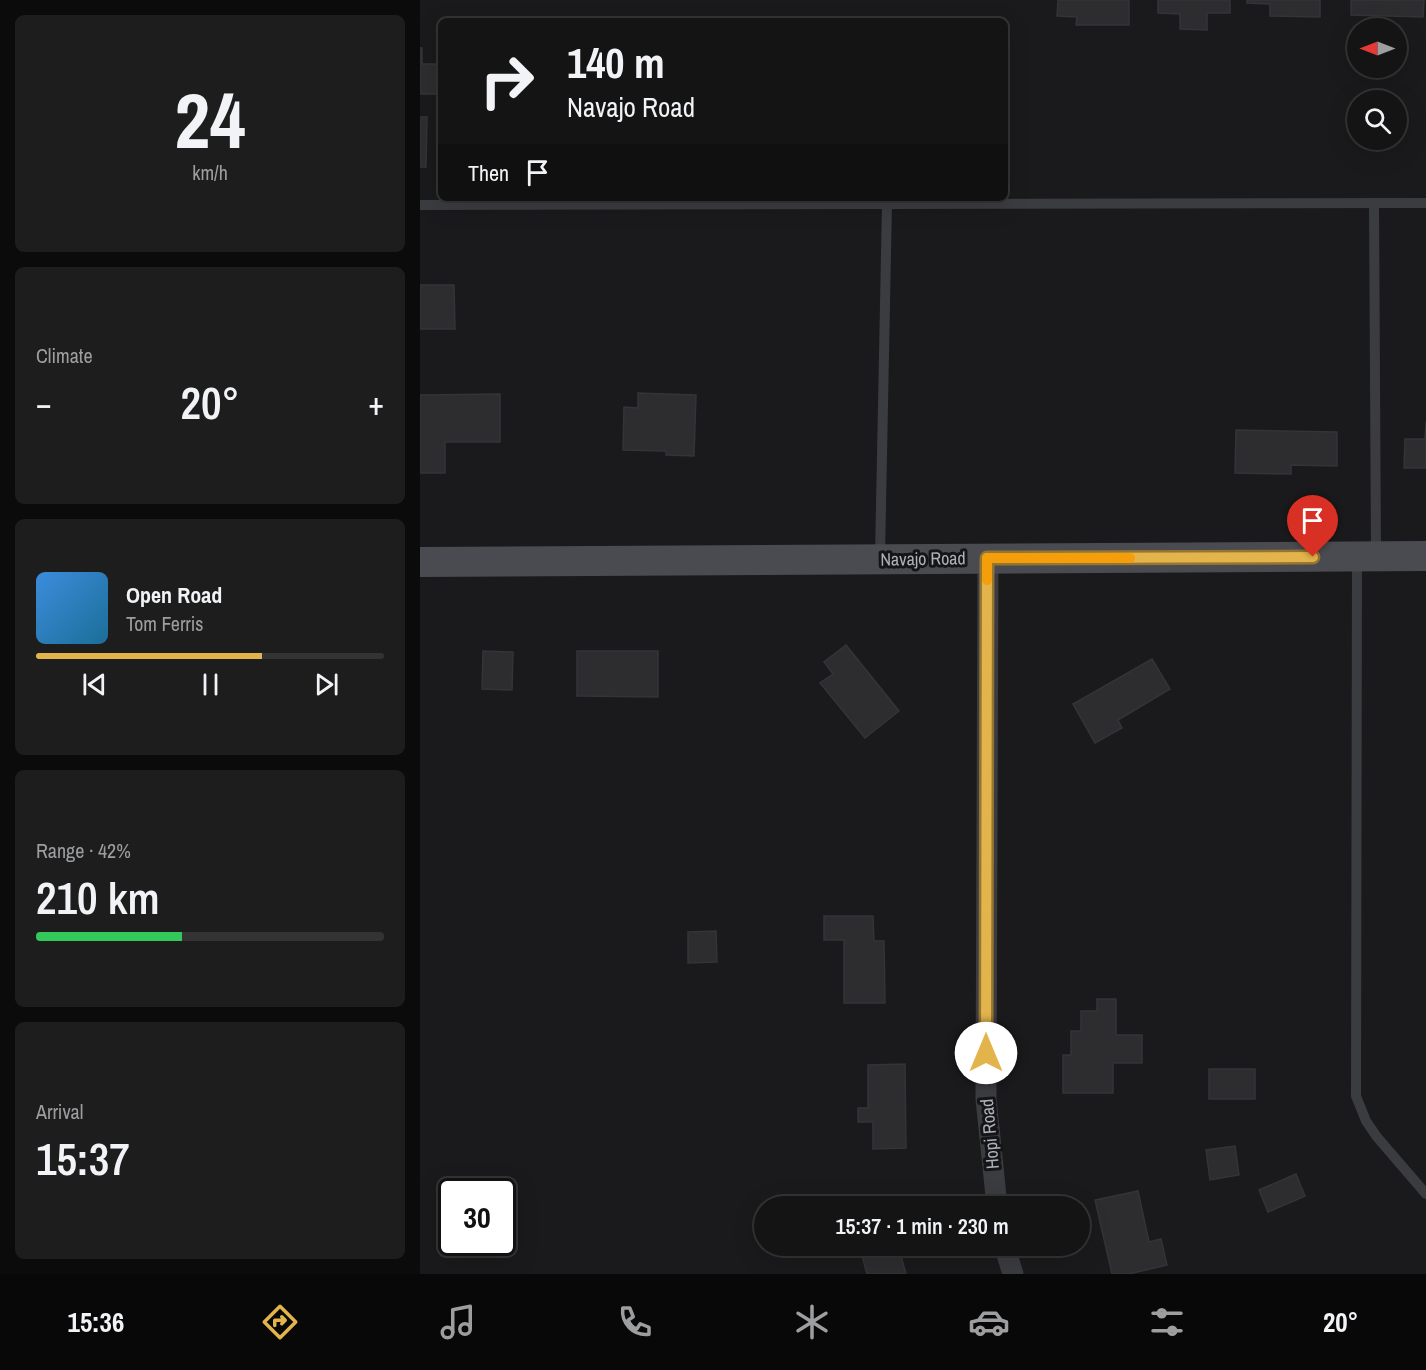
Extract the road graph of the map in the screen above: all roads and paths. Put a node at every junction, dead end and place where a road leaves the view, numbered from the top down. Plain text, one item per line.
1 (887, 203) junction
2 (1374, 203) junction
3 (1426, 203) edge
4 (420, 205) edge
5 (1426, 556) edge
6 (1366, 557) junction
7 (987, 558) junction
8 (880, 559) junction
9 (420, 562) edge
10 (1426, 1194) edge
11 (996, 1196) edge
12 (1007, 1256) edge
13 (1013, 1274) edge

1 - 2 lane
1 - 4 lane
1 - 8 lane
2 - 3 lane
2 - 6 lane
5 - 6 main road, Navajo Road
6 - 7 main road, Navajo Road
6 - 10 lane
7 - 8 main road, Navajo Road
7 - 11 street, Hopi Road
8 - 9 main road, Navajo Road
12 - 13 street

